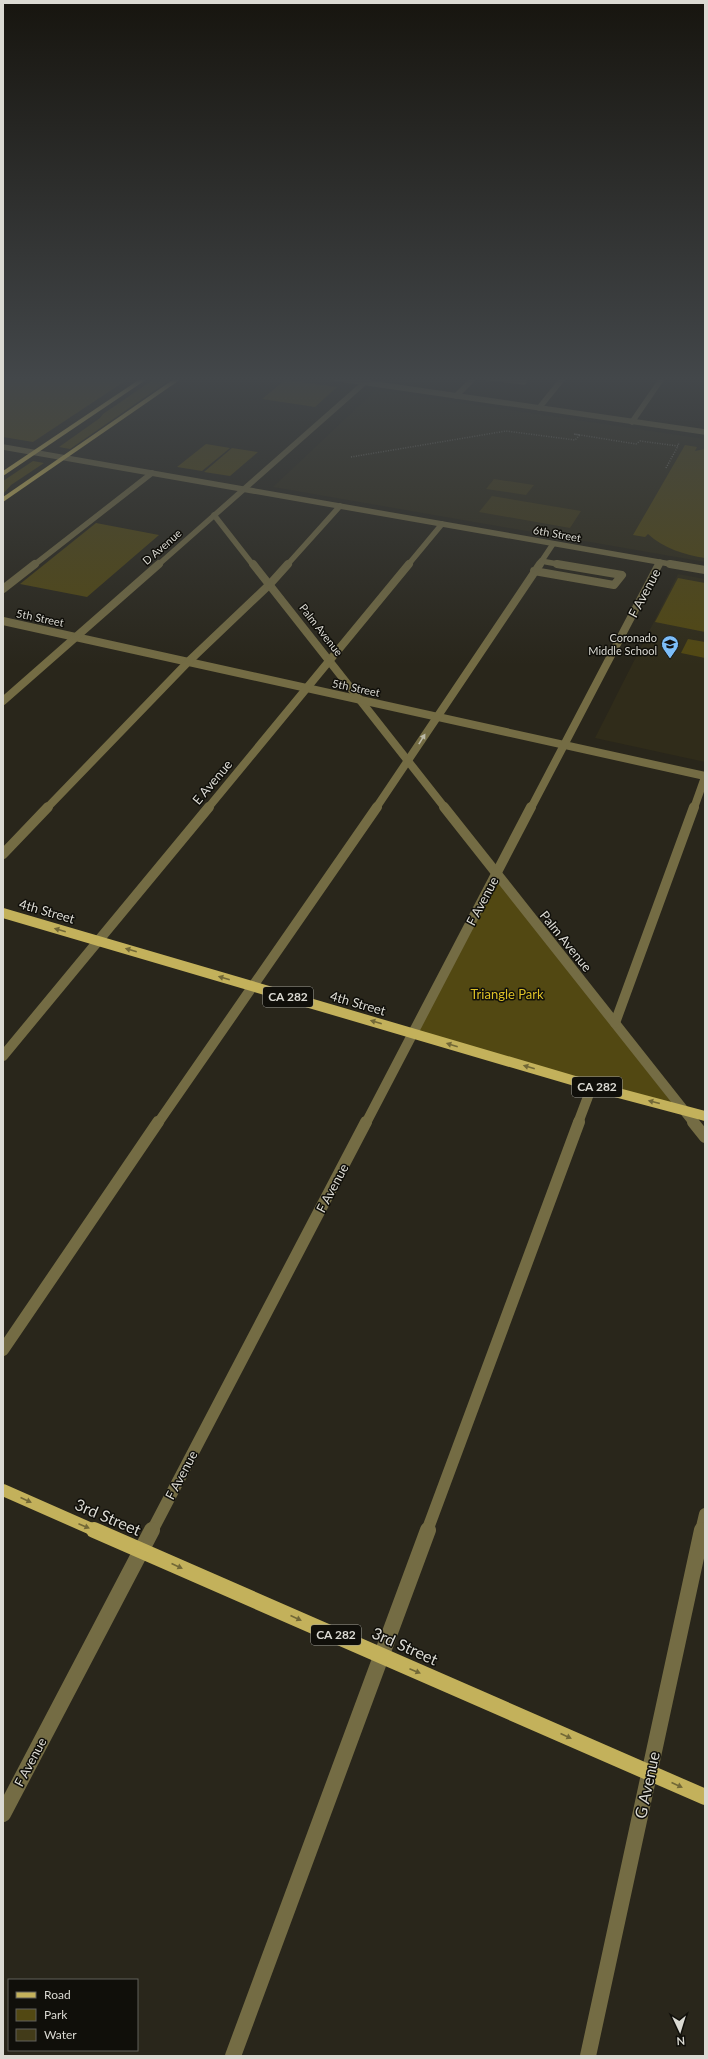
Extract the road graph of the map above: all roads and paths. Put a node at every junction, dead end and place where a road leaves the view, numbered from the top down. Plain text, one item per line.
1 (42, 473) edge
2 (152, 473) joint
3 (261, 473) edge
4 (243, 489) junction
5 (3, 500) edge
6 (340, 506) junction
7 (214, 515) junction
8 (442, 524) junction
9 (553, 544) junction
10 (541, 561) junction
11 (660, 562) junction
12 (705, 570) edge
13 (534, 571) junction
14 (270, 584) junction
15 (3, 589) edge
16 (3, 621) edge
17 (75, 637) junction
18 (329, 660) junction
19 (188, 662) junction
20 (306, 688) junction
21 (361, 700) junction
22 (3, 701) edge
23 (436, 717) junction
24 (564, 745) junction
25 (408, 761) junction
26 (705, 776) edge
27 (3, 854) edge
28 (496, 874) junction
29 (3, 913) edge
30 (98, 941) junction
31 (251, 986) junction
32 (615, 1023) junction
33 (413, 1033) junction
34 (3, 1056) edge
35 (592, 1086) junction
36 (683, 1109) junction
37 (705, 1116) edge
38 (705, 1137) edge
39 (3, 1350) edge
40 (3, 1490) edge
41 (705, 1514) edge
42 (142, 1550) junction
43 (381, 1656) junction
44 (649, 1773) junction
45 (705, 1797) edge
46 (3, 1814) edge
47 (233, 2056) edge
48 (588, 2056) edge

1 - 5 highway
2 - 4 street, 6th Street
2 - 15 street
3 - 4 street, D Avenue
4 - 6 street, 6th Street
4 - 7 street, D Avenue
6 - 8 street, 6th Street
6 - 14 street
7 - 14 street, Palm Avenue
7 - 17 street, D Avenue
8 - 9 street, 6th Street
8 - 18 street, E Avenue
9 - 10 street
9 - 11 street, 6th Street
10 - 13 street
10 - 13 street
11 - 12 street, 6th Street
11 - 24 street, F Avenue
13 - 23 street
14 - 18 street, Palm Avenue
14 - 19 street
16 - 17 street, 5th Street
17 - 19 street, 5th Street
17 - 22 street, D Avenue
18 - 20 street, E Avenue
18 - 21 street, Palm Avenue
19 - 20 street, 5th Street
19 - 27 street
20 - 21 street, 5th Street
20 - 30 street, E Avenue
21 - 23 street, 5th Street
21 - 25 street, Palm Avenue
23 - 24 street, 5th Street
25 -> 23 street
24 - 26 street, 5th Street
24 - 28 street, F Avenue
25 - 28 street, Palm Avenue
25 - 31 street
26 - 32 street
28 - 32 street, Palm Avenue
28 - 33 street, F Avenue
30 -> 29 main road, 4th Street / CA 282
31 -> 30 main road, 4th Street / CA 282
30 - 34 street, E Avenue
33 -> 31 main road, 4th Street / CA 282
31 - 39 street
32 - 36 street, Palm Avenue
35 -> 33 main road, 4th Street / CA 282
33 - 42 street, F Avenue
36 -> 35 main road, 4th Street / CA 282
35 - 43 street
36 - 37 main road, 4th Street / CA 282
36 - 38 street, Palm Avenue
40 -> 42 main road, 3rd Street / CA 282
41 - 44 street, G Avenue
42 -> 43 main road, 3rd Street / CA 282
42 - 46 street, F Avenue
43 -> 44 main road, 3rd Street / CA 282
43 - 47 street
44 -> 45 main road, 3rd Street / CA 282
44 - 48 street, G Avenue

